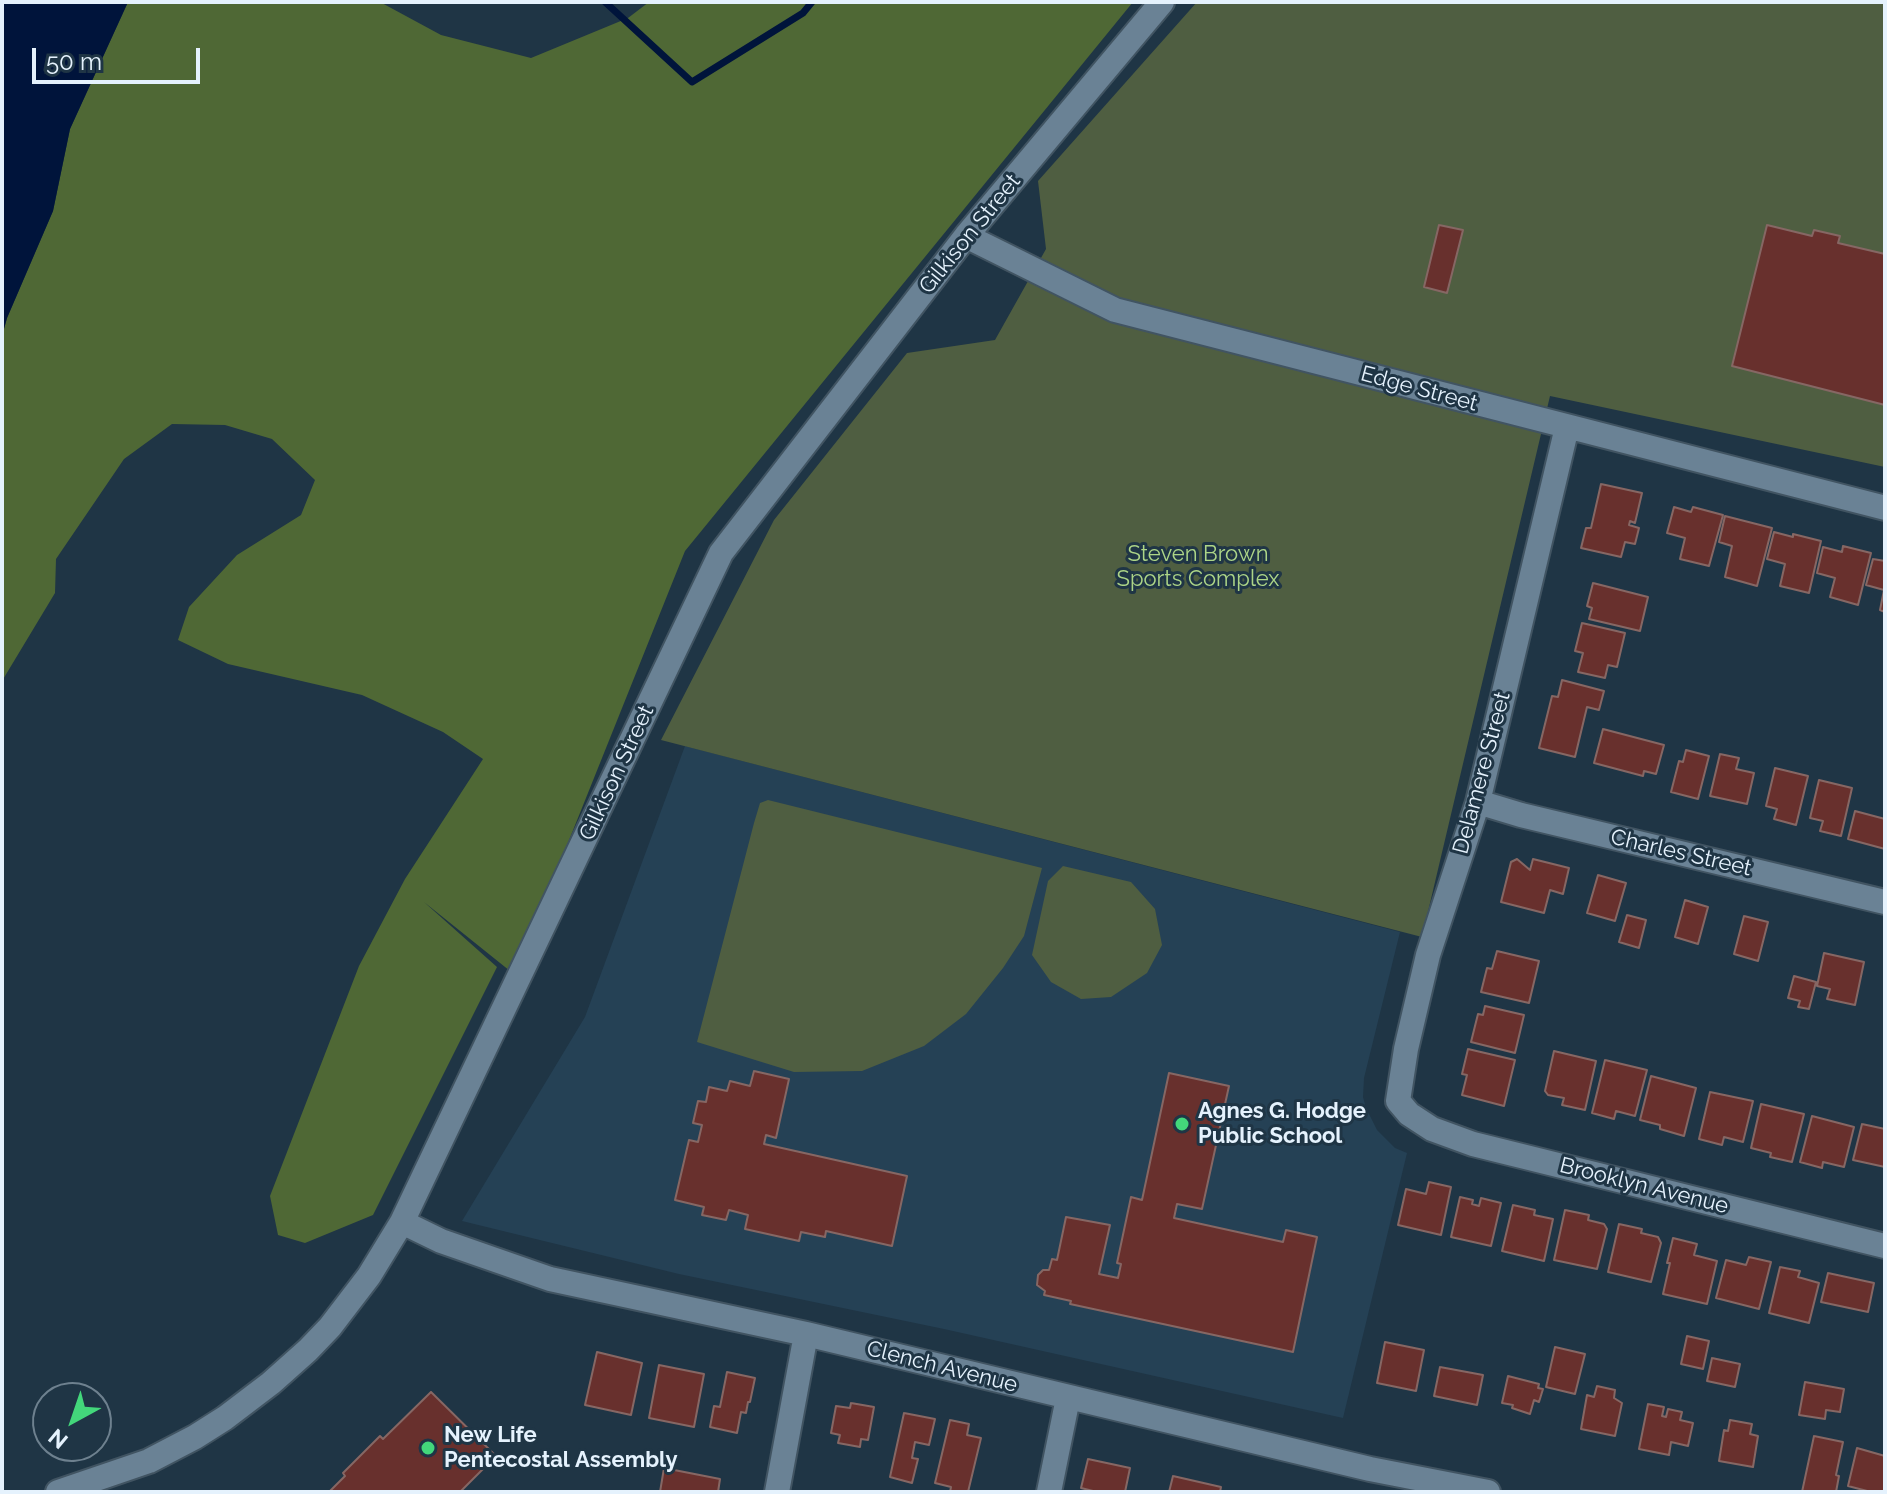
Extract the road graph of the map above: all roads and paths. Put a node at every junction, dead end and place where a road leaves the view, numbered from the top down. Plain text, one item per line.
1 (1162, 2) edge
2 (966, 236) junction
3 (1567, 427) junction
4 (1885, 508) edge
5 (1478, 802) junction
6 (1885, 902) edge
7 (1409, 1114) joint
8 (402, 1222) junction
9 (1885, 1246) edge
10 (806, 1334) junction
11 (1068, 1398) junction
12 (1368, 1480) edge
13 (58, 1492) edge
14 (777, 1492) edge
15 (1049, 1492) edge
16 (1488, 1492) edge

1 - 2 street, Gilkison Street
2 - 3 street, Edge Street
2 - 8 street, Gilkison Street
3 - 4 street, Edge Street
3 - 5 street, Delamere Street
5 - 6 street, Charles Street
5 - 7 street, Delamere Street
7 - 9 street, Brooklyn Avenue
8 - 10 street, Clench Avenue
8 - 13 street, Gilkison Street
10 - 11 street, Clench Avenue
10 - 14 street
11 - 12 street, Clench Avenue
11 - 15 street
12 - 16 street, Clench Avenue

